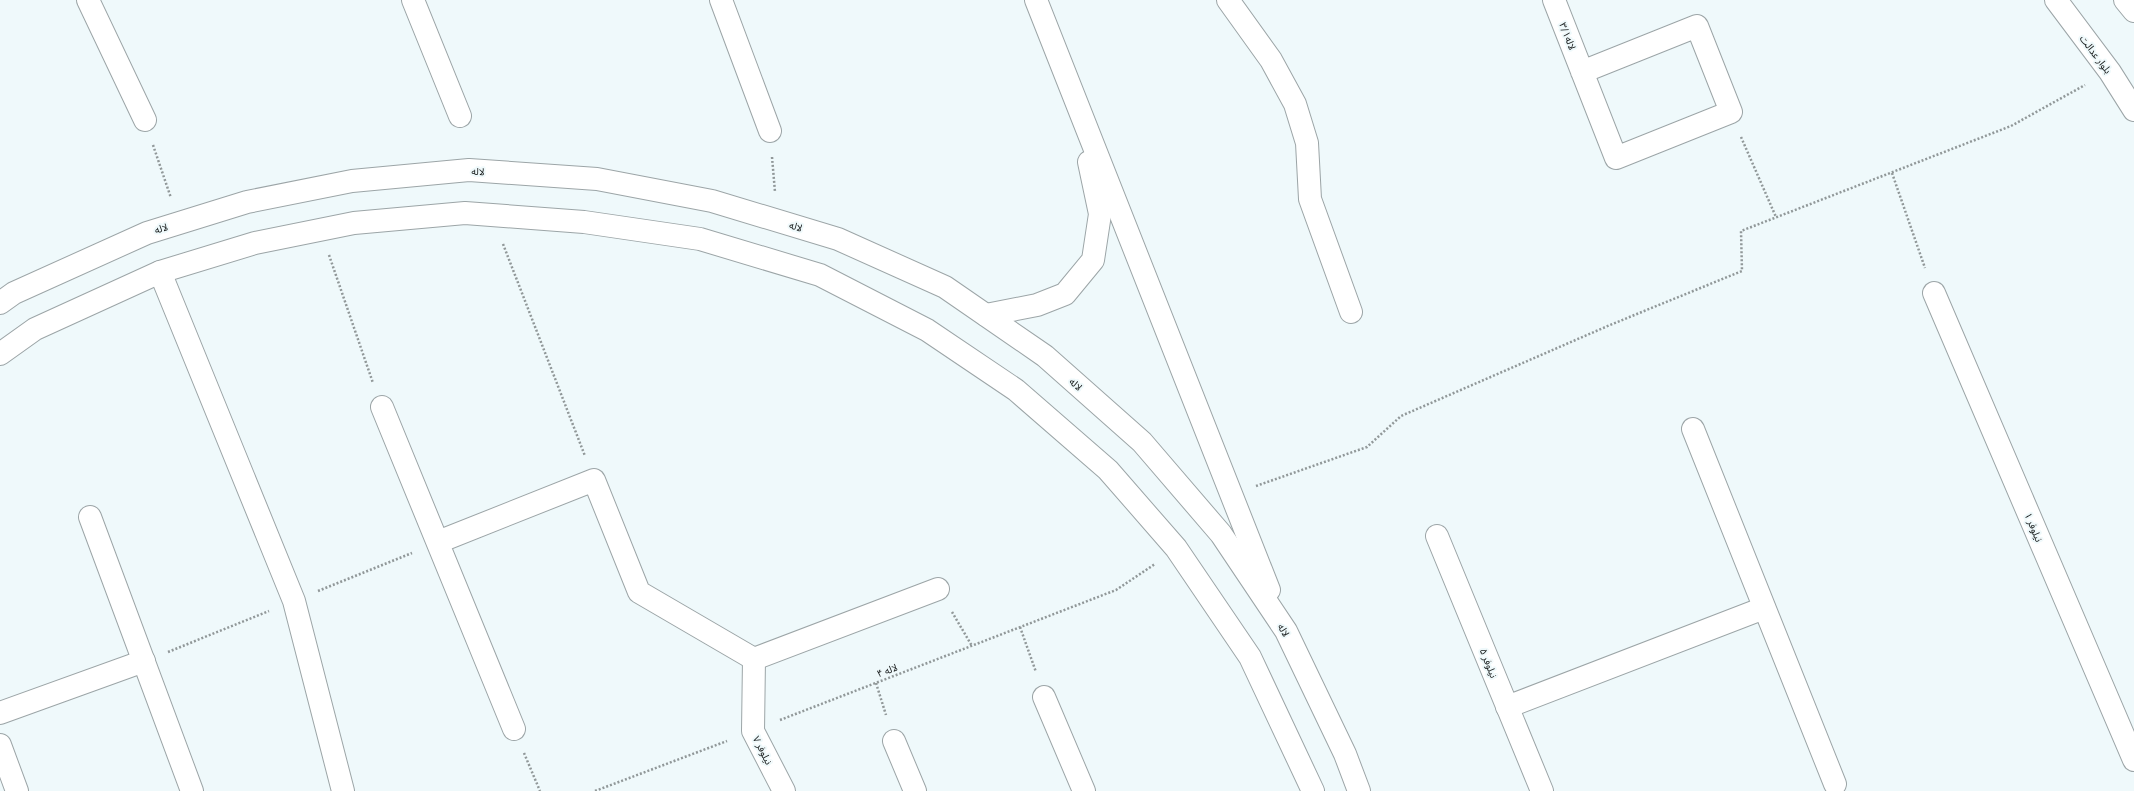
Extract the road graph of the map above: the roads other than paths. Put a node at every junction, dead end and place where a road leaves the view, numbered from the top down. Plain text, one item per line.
1 (88, 0) edge
2 (413, 0) edge
3 (721, 0) edge
4 (1036, 0) edge
5 (1228, 0) edge
6 (1554, 0) edge
7 (2056, 0) edge
8 (2125, 0) edge
9 (2134, 11) edge
10 (1582, 72) junction
11 (1075, 100) junction
12 (2134, 110) edge
13 (460, 116) dead end
14 (145, 120) road end
15 (770, 131) road end
16 (160, 272) junction
17 (1934, 293) road end
18 (0, 303) edge
19 (1351, 312) dead end
20 (986, 315) junction
21 (0, 354) edge
22 (382, 407) road end
23 (1692, 429) dead end
24 (90, 517) dead end
25 (1437, 536) dead end
26 (438, 542) junction
27 (938, 589) road end
28 (1764, 608) junction
29 (1286, 631) junction
30 (754, 659) junction
31 (144, 661) junction
32 (1044, 697) road end
33 (1507, 707) junction
34 (0, 713) edge
35 (514, 728) road end
36 (894, 740) road end
37 (0, 745) edge
38 (2134, 760) edge
39 (1834, 784) dead end
40 (17, 791) edge
41 (192, 791) edge
42 (344, 791) edge
43 (784, 791) edge
44 (915, 791) edge
45 (1084, 791) edge
46 (1313, 791) edge
47 (1359, 791) edge
48 (1542, 791) edge

1 - 14 street
2 - 13 street
3 - 15 street
4 - 11 street
5 - 19 street
6 - 10 street, لاله۳/۱
7 - 12 street, بلوار عدالت
8 - 9 street
10 - 10 street, لاله۳/۱
11 - 20 street
11 - 29 street
16 - 21 street
16 - 42 street
16 - 46 street
17 - 38 street, نیلوفر ۱
18 - 20 street, لاله
20 - 29 street, لاله
22 - 26 street
23 - 28 street
24 - 31 street
25 - 33 street, نیلوفر ۵
26 - 30 street
26 - 35 street
27 - 30 street
28 - 33 street
28 - 39 street
29 - 47 street, لاله
30 - 43 street, نیلوفر ۷
31 - 34 street
31 - 41 street
32 - 45 street
33 - 48 street, نیلوفر ۵
36 - 44 street
37 - 40 street

